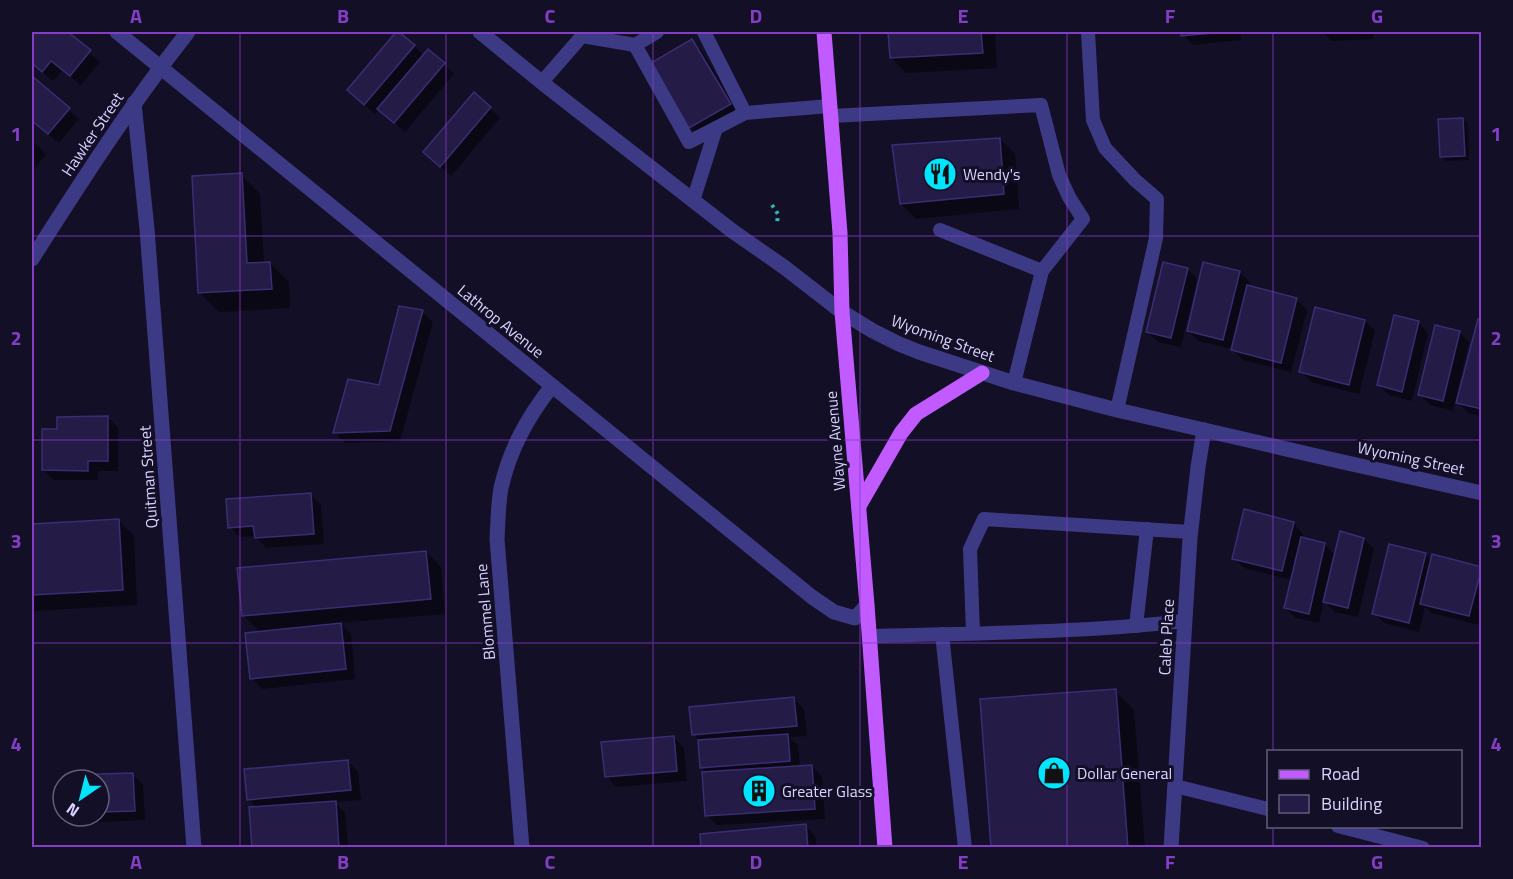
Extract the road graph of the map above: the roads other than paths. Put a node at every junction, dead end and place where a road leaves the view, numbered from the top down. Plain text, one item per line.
1 (117, 32) edge
2 (188, 32) edge
3 (480, 32) edge
4 (657, 32) edge
5 (704, 32) edge
6 (824, 32) edge
7 (1088, 32) edge
8 (581, 34) edge
9 (635, 45) junction
10 (160, 66) junction
11 (542, 82) junction
12 (134, 103) junction
13 (830, 111) junction
14 (745, 113) junction
15 (716, 128) junction
16 (693, 201) junction
17 (940, 230) dead end
18 (32, 259) edge
19 (1042, 271) junction
20 (842, 312) junction
21 (982, 373) junction
22 (1014, 383) junction
23 (552, 386) junction
24 (1117, 410) junction
25 (1204, 430) junction
26 (1482, 493) edge
27 (859, 506) junction
28 (1147, 529) junction
29 (1190, 532) junction
30 (867, 605) junction
31 (1185, 621) junction
32 (1136, 626) junction
33 (973, 633) junction
34 (942, 634) junction
35 (870, 636) junction
36 (1175, 786) junction
37 (1267, 809) edge
38 (1346, 828) edge
39 (194, 848) edge
40 (522, 848) edge
41 (885, 848) edge
42 (965, 848) edge
43 (1171, 848) edge
44 (1423, 848) edge

1 - 10 street, Lathrop Avenue
2 - 10 street, Hawker Street
3 - 11 street, Wyoming Street
4 - 9 lane
5 - 14 lane
6 - 13 main road, Wayne Avenue
7 - 24 lane
8 - 9 lane
8 - 11 lane
9 - 15 lane
10 - 12 street, Hawker Street
10 - 23 street, Lathrop Avenue
11 - 16 street, Wyoming Street
12 - 18 street, Hawker Street
12 - 39 street, Quitman Street
13 - 14 lane
13 - 19 lane
13 - 20 main road, Wayne Avenue
14 - 15 lane
15 - 16 lane
16 - 20 street, Wyoming Street
17 - 19 lane
19 - 22 lane
20 - 21 street, Wyoming Street
20 - 27 main road, Wayne Avenue
21 - 22 street, Wyoming Street
21 - 27 main road
22 - 24 street, Wyoming Street
23 - 30 street, Lathrop Avenue
23 - 40 street, Blommel Lane
24 - 25 street, Wyoming Street
25 - 26 street, Wyoming Street
25 - 29 street, Caleb Place
27 - 30 main road, Wayne Avenue
28 - 29 lane
28 - 32 lane
28 - 33 lane
29 - 31 street, Caleb Place
30 - 35 main road, Wayne Avenue
31 - 32 lane
31 - 36 street, Caleb Place
32 - 33 lane
33 - 34 lane
34 - 35 lane
34 - 42 lane
35 - 41 main road, Wayne Avenue
36 - 37 lane
36 - 43 street, Caleb Place
38 - 44 lane

